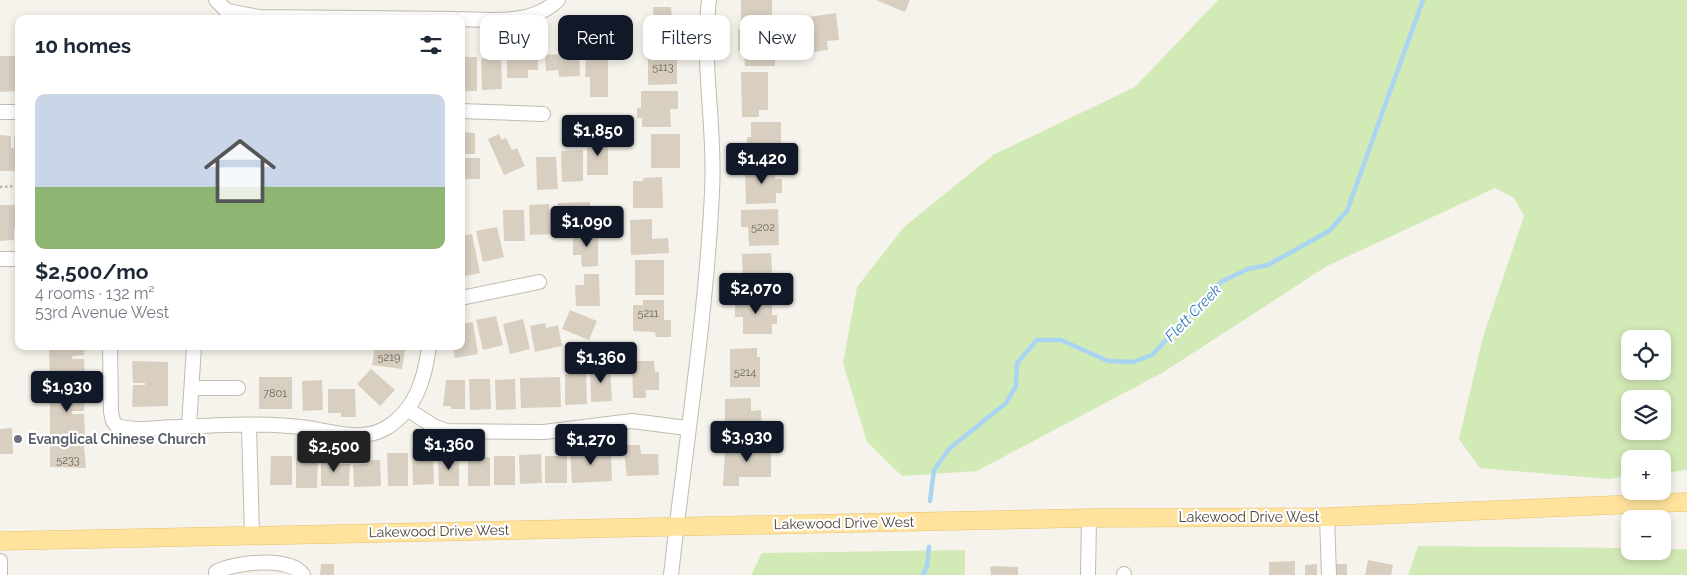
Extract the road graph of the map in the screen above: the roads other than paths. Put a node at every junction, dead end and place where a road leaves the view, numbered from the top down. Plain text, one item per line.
1 (216, 0) edge
2 (558, 0) edge
3 (709, 0) edge
4 (253, 15) edge
5 (465, 19) edge
6 (465, 111) edge
7 (0, 112) edge
8 (15, 112) edge
9 (543, 114) dead end
10 (0, 259) edge
11 (15, 259) edge
12 (539, 282) dead end
13 (465, 297) edge
14 (110, 350) edge
15 (194, 350) edge
16 (428, 350) edge
17 (192, 388) junction
18 (238, 388) dead end
19 (408, 409) junction
20 (249, 425) junction
21 (189, 426) junction
22 (687, 428) junction
23 (1687, 502) edge
24 (1327, 517) junction
25 (1089, 518) junction
26 (677, 526) junction
27 (252, 535) junction
28 (0, 541) edge
29 (0, 561) edge
30 (216, 573) edge
31 (0, 575) edge
32 (303, 575) edge
33 (672, 575) edge
34 (1088, 575) edge
35 (1328, 575) edge

1 - 4 street
2 - 5 street
3 - 22 street
6 - 9 street
7 - 8 street
10 - 11 street
12 - 13 street
14 - 21 street
15 - 17 street
16 - 19 street
17 - 18 street
17 - 21 street
19 - 20 street
19 - 22 street
20 - 21 street
20 - 27 street
22 - 26 street
23 - 24 main road, Lakewood Drive West
24 - 25 main road, Lakewood Drive West
24 - 35 street
25 - 26 main road, Lakewood Drive West
25 - 34 street
26 - 27 main road, Lakewood Drive West
26 - 33 street
27 - 28 main road, Lakewood Drive West
29 - 31 street
30 - 32 street

